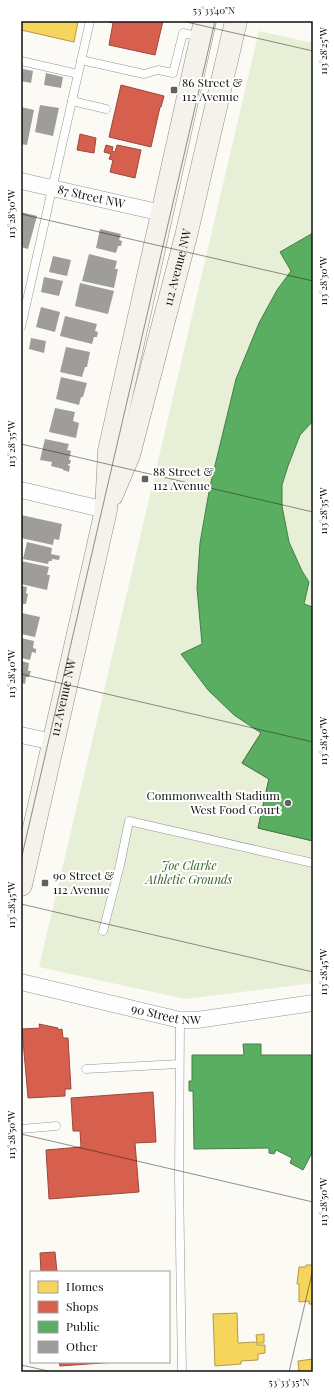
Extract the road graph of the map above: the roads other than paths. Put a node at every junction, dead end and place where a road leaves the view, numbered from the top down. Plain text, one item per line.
1 (90, 21) edge
2 (236, 21) edge
3 (204, 29) edge
4 (81, 60) junction
5 (21, 61) edge
6 (78, 74) junction
7 (72, 101) junction
8 (106, 109) dead end
9 (21, 181) edge
10 (53, 188) junction
11 (162, 213) junction
12 (21, 327) edge
13 (21, 490) edge
14 (106, 510) junction
15 (21, 734) edge
16 (53, 742) junction
17 (313, 863) edge
18 (21, 885) edge
19 (104, 931) dead end
20 (21, 982) edge
21 (313, 1003) edge
22 (180, 1020) junction
23 (180, 1064) junction
24 (86, 1069) dead end
25 (56, 1126) dead end
26 (21, 1129) edge
27 (182, 1372) edge

1 - 4 lane
2 - 14 main road, 112 Avenue NW
3 - 4 lane
3 - 11 main road, 112 Avenue NW
4 - 6 lane
5 - 6 lane
6 - 7 lane
7 - 8 lane
7 - 10 lane
9 - 10 street, 87 Street NW
10 - 11 street, 87 Street NW
10 - 12 lane
11 - 14 main road, 112 Avenue NW
13 - 14 street
14 - 16 main road, 112 Avenue NW
15 - 16 street
16 - 18 main road, 112 Avenue NW
17 - 19 lane
20 - 22 street, 90 Street NW
21 - 22 street, 90 Street NW
22 - 23 lane
23 - 24 lane
23 - 27 lane
25 - 26 lane

